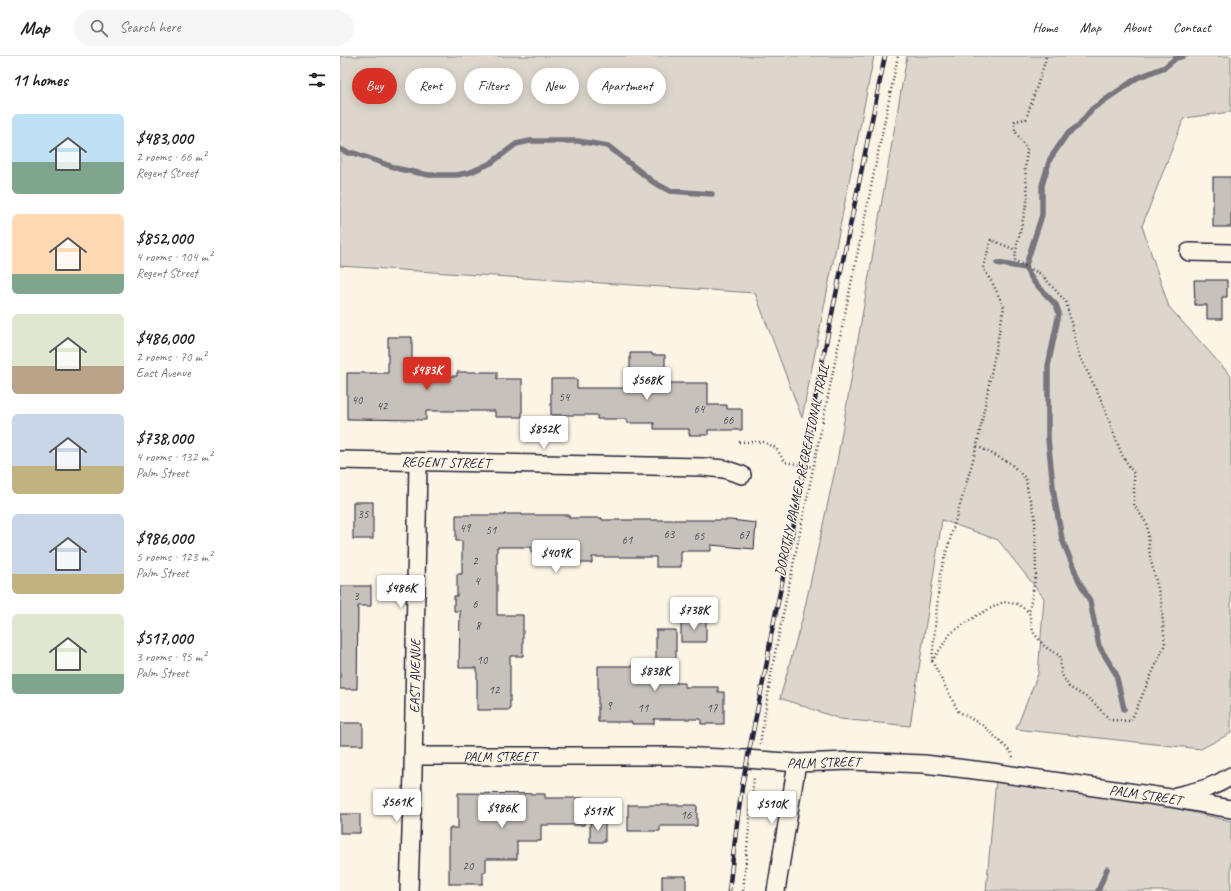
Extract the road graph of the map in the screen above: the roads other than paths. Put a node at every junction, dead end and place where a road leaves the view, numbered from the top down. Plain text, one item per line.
1 (1189, 252) dead end
2 (1231, 253) edge
3 (340, 460) edge
4 (418, 462) junction
5 (742, 474) dead end
6 (413, 756) junction
7 (796, 763) junction
8 (1231, 776) edge
9 (1170, 798) junction
10 (1231, 809) edge
11 (409, 891) edge
12 (776, 891) edge

1 - 2 street
3 - 4 street, REGENT STREET
4 - 5 street, REGENT STREET
4 - 6 street, EAST AVENUE
6 - 7 street, PALM STREET
6 - 11 street, EAST AVENUE
7 - 9 street, PALM STREET
7 - 12 street
8 - 9 street
9 - 10 street, PALM STREET

